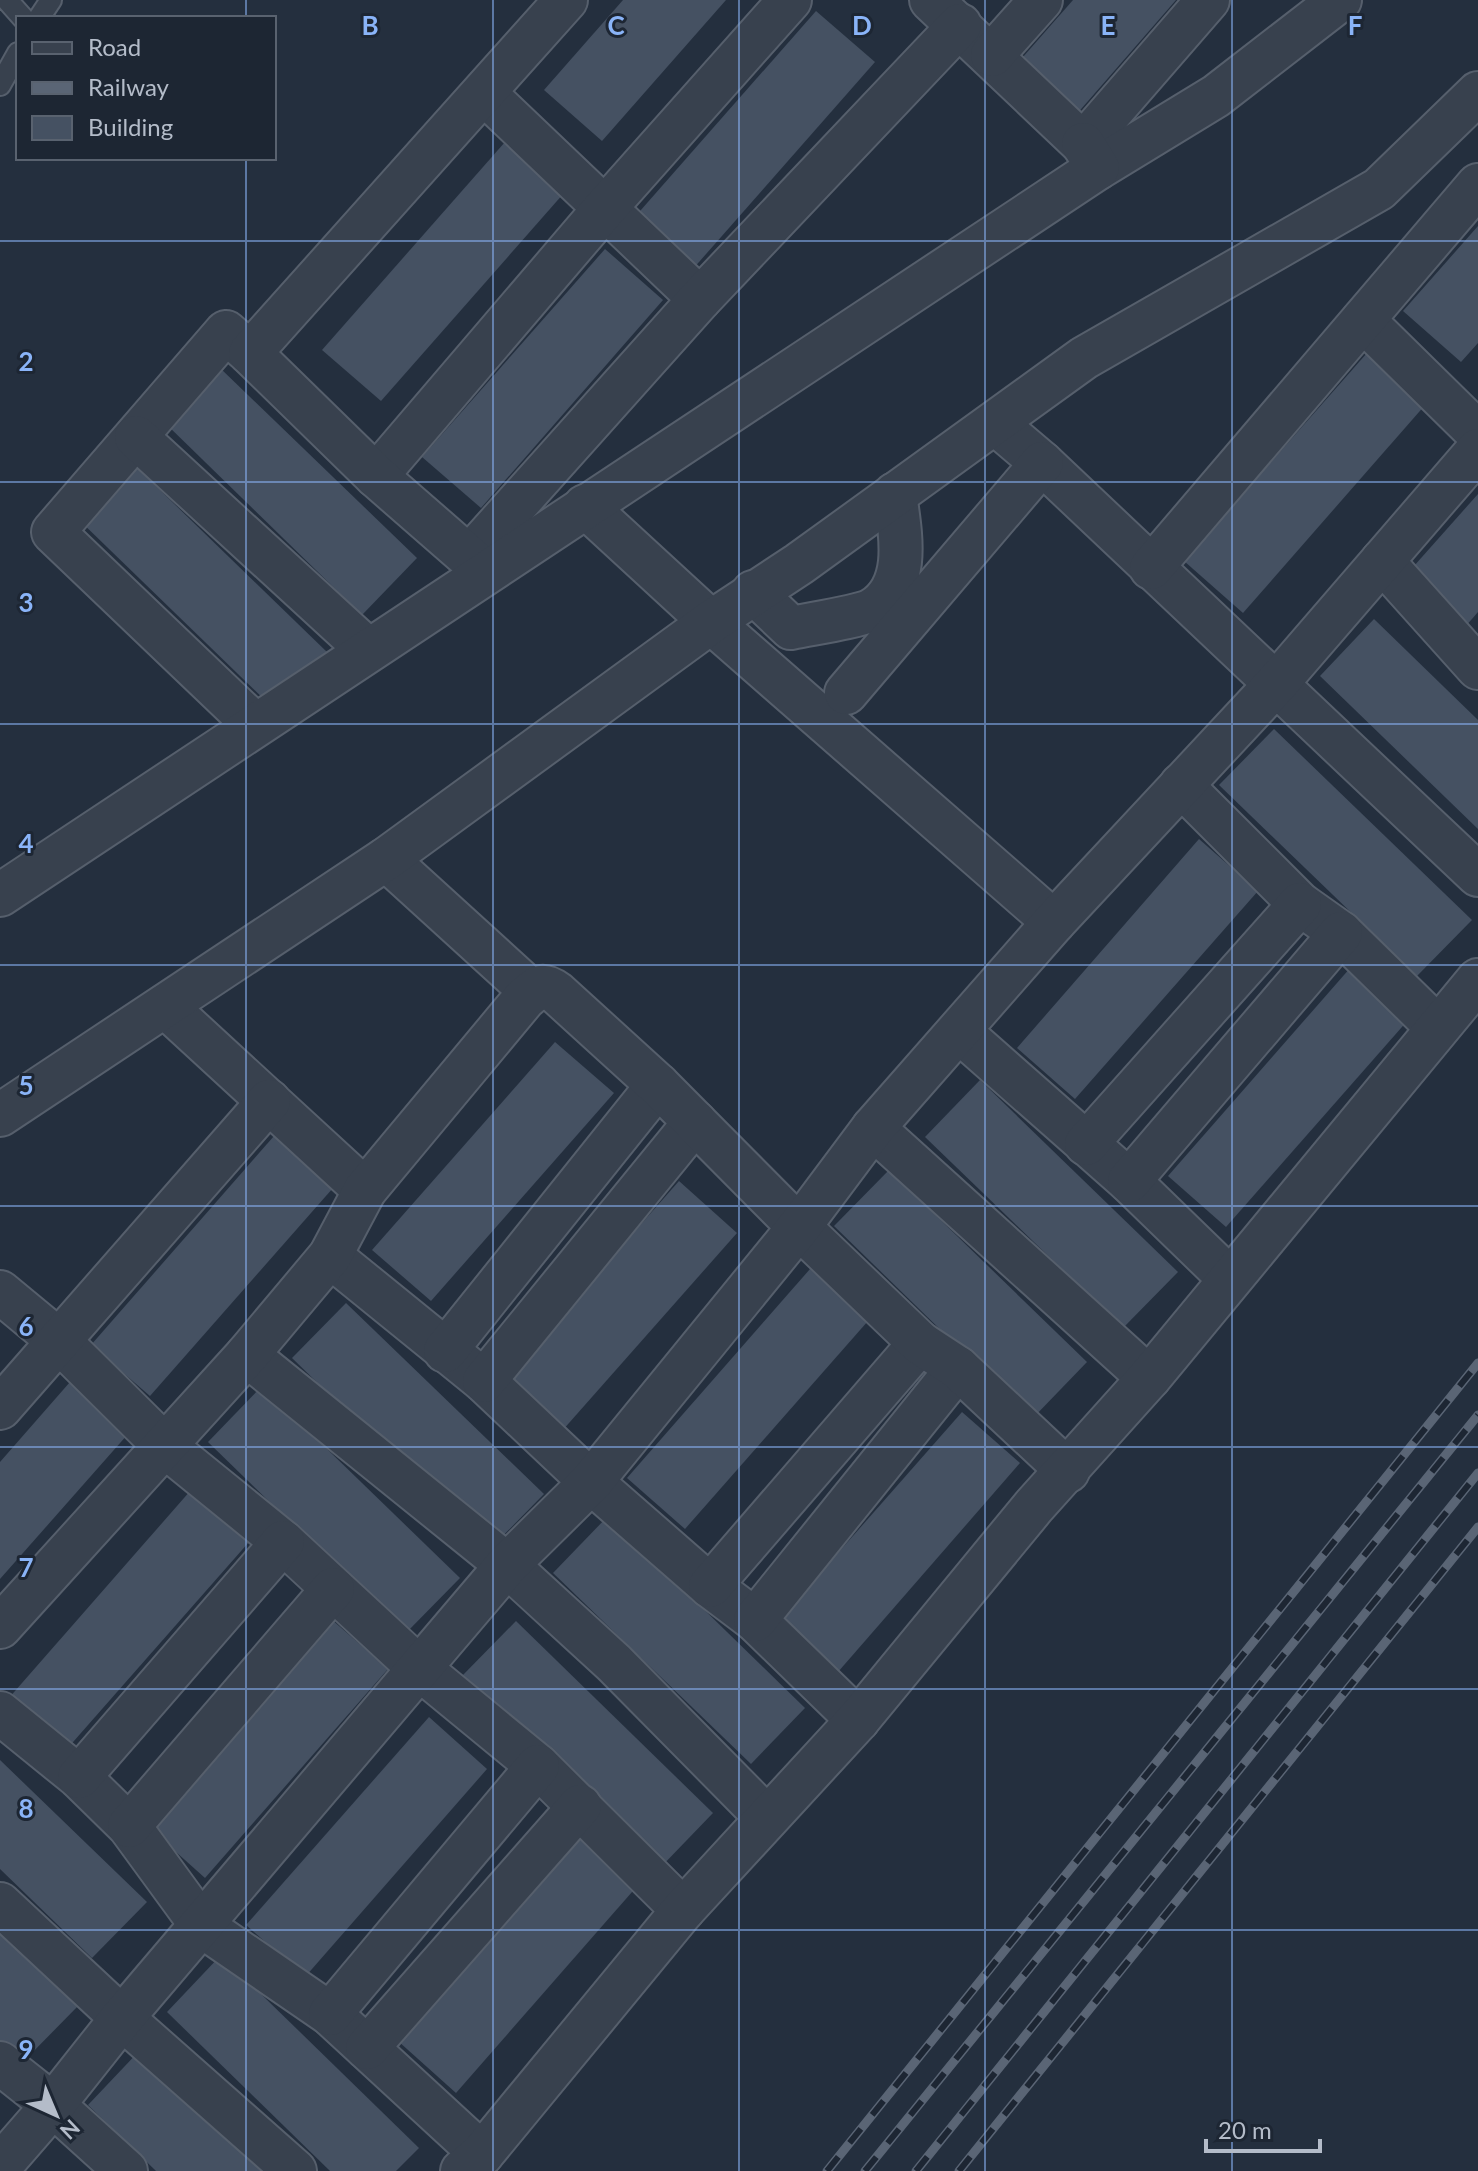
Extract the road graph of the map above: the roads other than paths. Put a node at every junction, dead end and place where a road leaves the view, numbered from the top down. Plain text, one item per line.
1 (7, 0) edge
2 (566, 0) edge
3 (790, 0) edge
4 (1041, 0) edge
5 (1208, 0) edge
6 (1340, 0) edge
7 (945, 13) edge
8 (21, 16) edge
9 (992, 55) junction
10 (16, 57) edge
11 (0, 85) edge
12 (1478, 93) edge
13 (485, 94) junction
14 (1090, 156) junction
15 (1478, 185) edge
16 (605, 208) junction
17 (700, 299) junction
18 (1363, 320) junction
19 (250, 353) junction
20 (995, 423) junction
21 (1478, 433) edge
22 (136, 437) junction
23 (1478, 450) edge
24 (1042, 463) junction
25 (376, 476) junction
26 (895, 494) junction
27 (585, 506) junction
28 (1382, 561) junction
29 (478, 564) junction
30 (1151, 568) junction
31 (753, 592) junction
32 (711, 622) junction
33 (368, 650) junction
34 (1478, 666) edge
35 (1276, 684) junction
36 (846, 693) dead end
37 (255, 725) junction
38 (1181, 785) junction
39 (386, 859) junction
40 (1478, 875) edge
41 (0, 895) edge
42 (1300, 904) junction
43 (1054, 922) junction
44 (1341, 933) junction
45 (1478, 980) edge
46 (532, 992) junction
47 (165, 1006) junction
48 (1437, 1027) junction
49 (960, 1032) junction
50 (658, 1085) junction
51 (269, 1101) junction
52 (0, 1115) edge
53 (695, 1122) junction
54 (873, 1128) junction
55 (1086, 1144) junction
56 (1129, 1181) junction
57 (365, 1190) junction
58 (799, 1227) junction
59 (330, 1256) junction
60 (1229, 1278) junction
61 (0, 1292) edge
62 (58, 1340) junction
63 (920, 1343) junction
64 (445, 1351) junction
65 (247, 1355) junction
66 (958, 1368) junction
67 (1149, 1378) junction
68 (484, 1381) junction
69 (0, 1408) edge
70 (166, 1447) junction
71 (1068, 1471) junction
72 (591, 1482) junction
73 (283, 1542) junction
74 (507, 1565) junction
75 (710, 1586) junction
76 (333, 1589) junction
77 (755, 1620) junction
78 (0, 1627) edge
79 (420, 1669) junction
80 (0, 1713) edge
81 (858, 1720) junction
82 (538, 1766) junction
83 (79, 1777) junction
84 (580, 1806) junction
85 (767, 1818) junction
86 (129, 1826) junction
87 (0, 1904) edge
88 (683, 1910) junction
89 (202, 1926) junction
90 (330, 2014) junction
91 (122, 2018) junction
92 (367, 2048) junction
93 (0, 2063) edge
94 (53, 2105) junction
95 (472, 2163) edge
96 (0, 2166) edge
97 (126, 2171) edge
98 (295, 2171) edge

1 - 8 lane
2 - 13 street
3 - 16 street
4 - 9 street
5 - 14 street
6 - 14 street
7 - 9 street
7 - 17 street
9 - 14 street
10 - 11 lane
12 - 20 street
13 - 16 street
13 - 19 street
14 - 27 street
15 - 18 street
16 - 17 street
16 - 25 street
17 - 29 street
18 - 21 street
18 - 30 street
19 - 22 street
19 - 25 street
20 - 24 street
20 - 26 street
22 - 33 street
22 - 37 street
23 - 28 street
24 - 30 street
24 - 36 street
25 - 29 street
26 - 31 street
26 - 31 street
27 - 29 street
27 - 32 street
28 - 34 street
28 - 35 street
29 - 33 street
30 - 35 street
31 - 32 street
32 - 39 street
32 - 43 street
33 - 37 street
35 - 38 street
35 - 40 street
37 - 41 street
38 - 42 street
38 - 43 street
39 - 46 street
39 - 47 street
42 - 44 street
42 - 55 street
43 - 49 street
44 - 48 street
44 - 56 street
45 - 48 street
46 - 50 street
46 - 57 street
47 - 51 street
47 - 52 street
48 - 60 street
49 - 54 street
49 - 55 street
50 - 53 street
50 - 64 street
51 - 57 street
51 - 62 street
53 - 58 street
53 - 68 street
54 - 58 street
54 - 67 street
55 - 56 street
56 - 60 street
57 - 59 street
58 - 63 street
58 - 72 street
59 - 64 street
59 - 65 street
60 - 67 street
61 - 62 street
62 - 69 street
62 - 70 street
63 - 66 street
63 - 75 street
64 - 68 street
65 - 70 street
65 - 74 street
66 - 71 street
66 - 77 street
67 - 71 street
68 - 72 street
70 - 73 street
70 - 78 street
71 - 81 street
72 - 74 street
72 - 75 street
73 - 76 street
73 - 83 street
74 - 79 street
74 - 85 street
75 - 77 street
76 - 79 street
76 - 86 street
77 - 81 street
79 - 82 street
79 - 89 street
80 - 83 street
81 - 85 street
82 - 84 street
82 - 90 street
83 - 86 street
84 - 88 street
84 - 92 street
85 - 88 street
86 - 89 street
87 - 91 street
88 - 95 street
89 - 90 street
89 - 91 street
90 - 92 street
91 - 94 street
91 - 98 street
92 - 95 street
93 - 94 street
94 - 96 street
94 - 97 street

